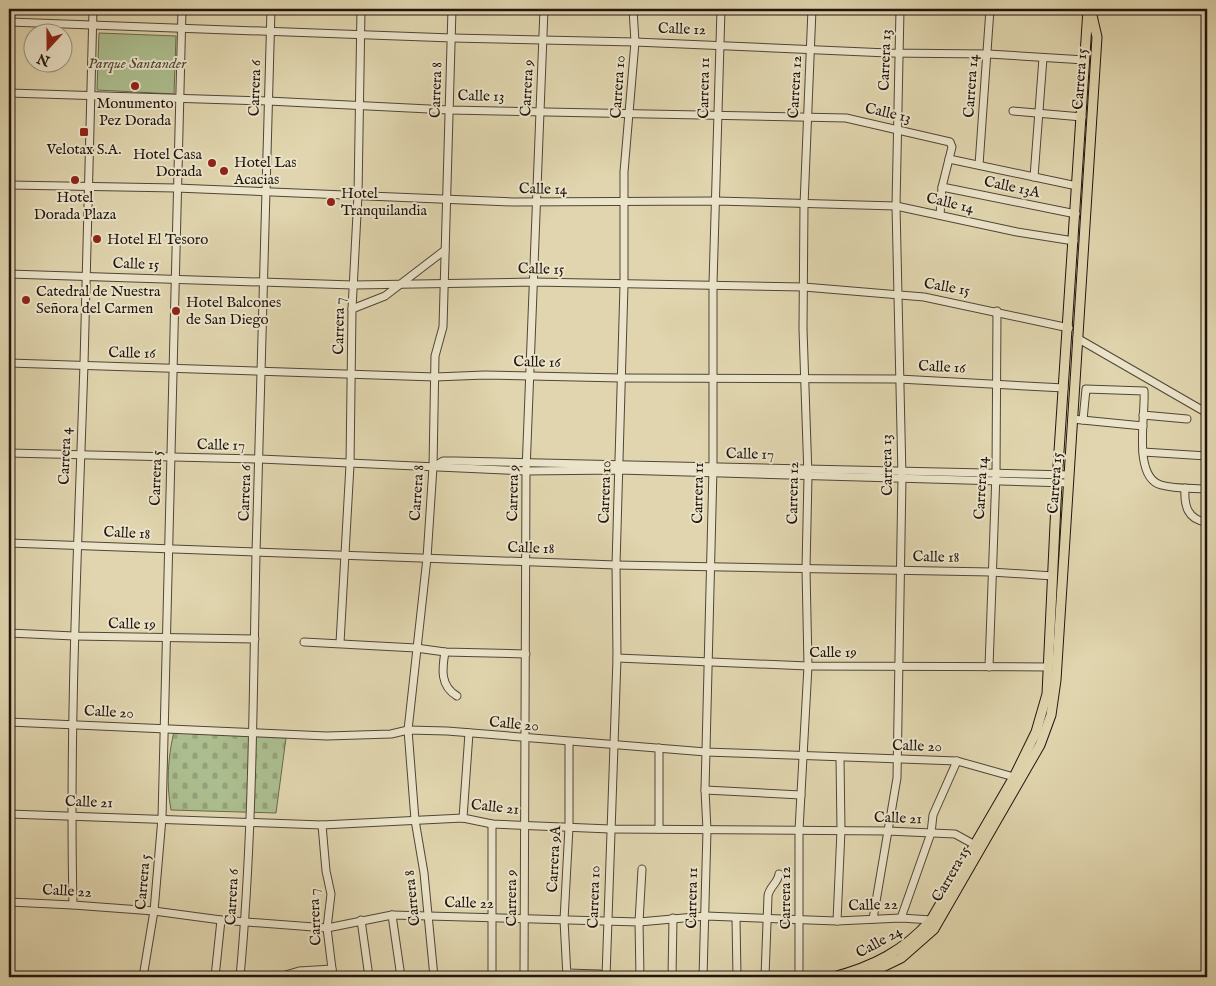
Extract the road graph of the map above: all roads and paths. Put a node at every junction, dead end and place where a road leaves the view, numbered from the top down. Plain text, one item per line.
1 (93, 9) edge
2 (182, 9) edge
3 (271, 9) edge
4 (361, 9) edge
5 (452, 9) edge
6 (544, 9) edge
7 (633, 9) edge
8 (721, 9) edge
9 (812, 9) edge
10 (900, 9) edge
11 (990, 9) edge
12 (1090, 9) edge
13 (9, 22) edge
14 (93, 24) junction
15 (181, 28) junction
16 (270, 31) junction
17 (360, 34) junction
18 (452, 38) junction
19 (543, 39) junction
20 (635, 42) junction
21 (719, 44) junction
22 (811, 49) junction
23 (899, 52) junction
24 (988, 54) junction
25 (1043, 58) junction
26 (1085, 60) junction
27 (9, 93) edge
28 (90, 96) junction
29 (179, 99) junction
30 (268, 101) junction
31 (360, 106) junction
32 (449, 110) junction
33 (539, 111) junction
34 (1014, 111) dead end
35 (630, 114) junction
36 (1040, 114) junction
37 (717, 116) junction
38 (807, 116) junction
39 (1082, 117) junction
40 (896, 130) junction
41 (949, 159) junction
42 (979, 165) junction
43 (1034, 177) junction
44 (9, 185) edge
45 (1078, 186) junction
46 (87, 187) junction
47 (942, 187) junction
48 (176, 188) junction
49 (264, 192) junction
50 (358, 195) junction
51 (447, 199) junction
52 (716, 201) junction
53 (536, 203) junction
54 (625, 203) junction
55 (804, 204) junction
56 (896, 206) junction
57 (1076, 214) junction
58 (940, 215) junction
59 (1074, 241) junction
60 (445, 250) junction
61 (9, 274) edge
62 (86, 276) junction
63 (175, 279) junction
64 (533, 282) junction
65 (264, 283) junction
66 (444, 283) junction
67 (353, 284) junction
68 (713, 284) junction
69 (399, 285) junction
70 (624, 285) junction
71 (804, 287) junction
72 (897, 293) junction
73 (352, 309) junction
74 (997, 311) junction
75 (1069, 328) junction
76 (1078, 338) junction
77 (9, 363) edge
78 (84, 366) junction
79 (172, 368) junction
80 (261, 372) junction
81 (352, 374) junction
82 (531, 375) junction
83 (435, 377) junction
84 (621, 378) junction
85 (713, 378) junction
86 (805, 379) junction
87 (899, 379) junction
88 (998, 384) junction
89 (1064, 388) junction
90 (1207, 413) edge
91 (1144, 415) junction
92 (1072, 419) junction
93 (1187, 419) dead end
94 (1083, 420) junction
95 (1143, 426) junction
96 (9, 452) edge
97 (1143, 452) junction
98 (79, 455) junction
99 (1207, 456) edge
100 (170, 458) junction
101 (260, 459) junction
102 (350, 465) junction
103 (433, 467) junction
104 (619, 467) junction
105 (527, 468) junction
106 (713, 470) junction
107 (808, 472) junction
108 (902, 474) junction
109 (996, 476) junction
110 (1058, 479) junction
111 (1069, 479) junction
112 (1185, 488) junction
113 (1207, 489) edge
114 (1207, 522) edge
115 (9, 543) edge
116 (76, 544) junction
117 (167, 549) junction
118 (256, 553) junction
119 (347, 554) junction
120 (427, 558) junction
121 (526, 562) junction
122 (616, 565) junction
123 (710, 567) junction
124 (806, 569) junction
125 (900, 570) junction
126 (991, 572) junction
127 (1054, 576) junction
128 (9, 633) edge
129 (74, 636) junction
130 (166, 638) junction
131 (255, 639) junction
132 (304, 642) dead end
133 (340, 643) junction
134 (416, 648) junction
135 (445, 652) junction
136 (526, 654) junction
137 (617, 658) junction
138 (708, 662) junction
139 (808, 666) junction
140 (898, 666) junction
141 (988, 667) junction
142 (1049, 667) junction
143 (457, 696) dead end
144 (9, 722) edge
145 (72, 724) junction
146 (163, 728) junction
147 (408, 730) junction
148 (253, 733) junction
149 (469, 734) junction
150 (524, 739) junction
151 (569, 742) junction
152 (613, 745) junction
153 (659, 748) junction
154 (706, 752) junction
155 (804, 756) junction
156 (840, 758) junction
157 (896, 758) junction
158 (957, 761) junction
159 (1014, 777) junction
160 (705, 790) junction
161 (801, 795) junction
162 (9, 814) edge
163 (71, 816) junction
164 (162, 818) junction
165 (463, 818) junction
166 (416, 820) junction
167 (250, 822) junction
168 (492, 824) junction
169 (524, 824) junction
170 (322, 825) junction
171 (569, 827) junction
172 (610, 829) junction
173 (659, 829) junction
174 (707, 830) junction
175 (799, 830) junction
176 (841, 830) junction
177 (888, 831) junction
178 (930, 832) junction
179 (976, 844) junction
180 (642, 869) dead end
181 (779, 874) dead end
182 (9, 902) edge
183 (73, 904) junction
184 (154, 912) junction
185 (392, 915) junction
186 (706, 916) junction
187 (428, 917) junction
188 (492, 917) junction
189 (525, 918) junction
190 (673, 918) junction
191 (736, 918) junction
192 (767, 918) junction
193 (901, 918) junction
194 (798, 919) junction
195 (873, 919) junction
196 (220, 920) junction
197 (360, 920) junction
198 (564, 920) junction
199 (607, 921) junction
200 (837, 921) junction
201 (245, 922) junction
202 (639, 922) junction
203 (932, 924) junction
204 (327, 928) junction
205 (332, 969) junction
206 (567, 975) edge
207 (608, 976) edge
208 (143, 977) edge
209 (215, 977) edge
210 (240, 977) edge
211 (279, 977) edge
212 (333, 977) edge
213 (368, 977) edge
214 (401, 977) edge
215 (434, 977) edge
216 (492, 977) edge
217 (524, 977) edge
218 (640, 977) edge
219 (672, 977) edge
220 (703, 977) edge
221 (737, 977) edge
222 (765, 977) edge
223 (799, 977) edge
224 (833, 977) edge
225 (862, 977) edge

1 - 14 street, Carrera 4
2 - 15 street, Carrera 5
3 - 16 street, Carrera 6
4 - 17 street, Carrera 7
5 - 18 street, Carrera 8
6 - 19 street, Carrera 9
7 - 20 street, Carrera 10
8 - 21 street, Carrera 11
9 - 22 street, Carrera 12
10 - 23 street, Carrera 13
11 - 24 street, Carrera 14
12 - 26 main road, Carrera 15
12 - 76 main road, Carrera 15
13 - 14 street, Calle 12
14 - 15 street, Calle 12
14 - 28 street, Carrera 4
15 - 16 street, Calle 12
15 - 29 street, Carrera 5
16 - 17 street, Calle 12
16 - 30 street, Carrera 6
17 - 18 street, Calle 12
17 - 31 street, Carrera 7
18 - 19 street, Calle 12
18 - 32 street, Carrera 8
19 - 20 street, Calle 12
19 - 33 street, Carrera 9
20 - 21 street, Calle 12
20 - 35 street, Carrera 10
21 - 22 street, Calle 12
21 - 37 street, Carrera 11
22 - 23 street, Calle 12
22 - 38 street, Carrera 12
23 - 24 street, Calle 12
23 - 40 street, Carrera 13
24 - 25 street, Calle 12
24 - 42 street, Carrera 14
25 - 26 street, Calle 12
25 - 36 street
26 - 39 main road, Carrera 15
27 - 28 street, Calle 13
28 - 29 street, Calle 13
28 - 46 street, Carrera 4
29 - 30 street, Calle 13
29 - 48 street, Carrera 5
30 - 31 street, Calle 13
30 - 49 street, Carrera 6
31 - 32 street, Calle 13
31 - 50 street, Carrera 7
32 - 33 street, Calle 13
32 - 51 street, Carrera 8
33 - 35 street, Calle 13
33 - 53 street, Carrera 9
34 - 36 street
35 - 37 street, Calle 13
35 - 54 street, Carrera 10
36 - 39 street
36 - 43 street
37 - 38 street, Calle 13
37 - 52 street, Carrera 11
38 - 40 street, Calle 13
38 - 55 street, Carrera 12
39 - 45 main road, Carrera 15
40 - 41 street, Calle 13
40 - 56 street, Carrera 13
41 - 42 street
41 - 47 street
42 - 43 street
43 - 45 street
44 - 46 street, Calle 14
45 - 57 main road, Carrera 15
46 - 48 street, Calle 14
46 - 62 street, Carrera 4
47 - 57 street, Calle 13A
47 - 58 street
48 - 49 street, Calle 14
48 - 63 street, Carrera 5
49 - 50 street, Calle 14
49 - 65 street, Carrera 6
50 - 51 street, Calle 14
50 - 67 street, Carrera 7
51 - 53 street, Calle 14
51 - 60 street, Carrera 8
52 - 54 street, Calle 14
52 - 55 street, Calle 14
52 - 68 street, Carrera 11
53 - 54 street, Calle 14
53 - 64 street, Carrera 9
54 - 70 street, Carrera 10
55 - 56 street, Calle 14
55 - 71 street, Carrera 12
56 - 58 street, Calle 14
56 - 72 street, Carrera 13
57 - 59 main road, Carrera 15
58 - 59 street, Calle 14
59 - 75 main road, Carrera 15
60 - 66 street, Carrera 8
60 - 69 street
61 - 62 street, Calle 15
62 - 63 street, Calle 15
62 - 78 street, Carrera 4
63 - 65 street, Calle 15
63 - 79 street, Carrera 5
64 - 66 street, Calle 15
64 - 70 street, Calle 15
64 - 82 street, Carrera 9
65 - 67 street, Calle 15
65 - 80 street, Carrera 6
66 - 69 street, Calle 15
66 - 83 street, Carrera 8
67 - 69 street, Calle 15
67 - 73 street, Carrera 7
68 - 70 street, Calle 15
68 - 71 street, Calle 15
68 - 85 street, Carrera 11
69 - 73 street
70 - 84 street, Carrera 10
71 - 72 street, Calle 15
71 - 86 street, Carrera 12
72 - 74 street, Calle 15
72 - 87 street, Carrera 13
73 - 81 street, Carrera 7
74 - 75 street, Calle 15
74 - 88 street, Carrera 14
75 - 89 main road, Carrera 15
76 - 90 street
76 - 92 main road, Carrera 15
77 - 78 street, Calle 16
78 - 79 street, Calle 16
78 - 98 street, Carrera 4
79 - 80 street, Calle 16
79 - 100 street, Carrera 5
80 - 81 street, Calle 16
80 - 101 street, Carrera 6
81 - 83 street, Calle 16
81 - 102 street, Carrera 7
82 - 83 street, Calle 16
82 - 84 street, Calle 16
82 - 105 street, Carrera 9
83 - 103 street, Carrera 8
84 - 85 street, Calle 16
84 - 104 street, Carrera 10
85 - 86 street, Calle 16
85 - 106 street, Carrera 11
86 - 87 street, Calle 16
86 - 107 street, Carrera 12
87 - 88 street, Calle 16
87 - 108 street, Carrera 13
88 - 89 street, Calle 16
88 - 109 street, Carrera 14
89 - 110 main road, Carrera 15
91 - 93 street
91 - 94 street
91 - 95 street
92 - 94 street
92 - 111 main road, Carrera 15
94 - 95 street
95 - 97 street
96 - 98 street, Calle 17
97 - 99 street
97 - 112 street
98 - 100 street, Calle 17
98 - 116 street, Carrera 4
100 - 101 street, Calle 17
100 - 117 street, Carrera 5
101 - 102 street, Calle 17
101 - 118 street, Carrera 6
102 - 103 street, Calle 17
102 - 119 street, Carrera 7
103 - 105 street, Calle 17
103 - 120 street, Carrera 8
104 - 105 street, Calle 17
104 - 106 street, Calle 17
104 - 122 street, Carrera 10
105 - 121 street, Carrera 9
106 - 107 street, Calle 17
106 - 123 street, Carrera 11
107 - 108 street, Calle 17
107 - 124 street, Carrera 12
108 - 109 street, Calle 17
108 - 125 street, Carrera 13
109 - 110 street, Calle 17
109 - 126 street, Carrera 14
110 - 111 street, Calle 17
110 - 127 main road, Carrera 15
111 - 203 main road, Carrera 15
112 - 113 street
112 - 114 street
115 - 116 street, Calle 18
116 - 117 street, Calle 18
116 - 129 street, Carrera 4
117 - 118 street, Calle 18
117 - 130 street, Carrera 5
118 - 119 street, Calle 18
118 - 131 street, Carrera 6
119 - 120 street, Calle 18
119 - 133 street, Carrera 7
120 - 121 street, Calle 18
120 - 134 street, Carrera 8
121 - 122 street, Calle 18
121 - 136 street, Carrera 9
122 - 123 street, Calle 18
122 - 137 street, Carrera 10
123 - 124 street, Calle 18
123 - 138 street, Carrera 11
124 - 125 street, Calle 18
124 - 139 street, Carrera 12
125 - 126 street, Calle 18
125 - 140 street, Carrera 13
126 - 127 street, Calle 18
126 - 141 street, Carrera 14
127 - 142 main road, Carrera 15
128 - 129 street, Calle 19
129 - 130 street, Calle 19
129 - 145 street, Carrera 4
130 - 131 street, Calle 19
130 - 146 street, Carrera 5
131 - 148 street, Carrera 6
132 - 133 street
133 - 134 street
134 - 135 street
134 - 147 street, Carrera 8
135 - 136 street
135 - 143 street
136 - 150 street, Carrera 9
137 - 138 street, Calle 19
137 - 152 street, Carrera 10
138 - 139 street, Calle 19
138 - 154 street, Carrera 11
139 - 140 street, Calle 19
139 - 155 street, Carrera 12
140 - 141 street, Calle 19
140 - 157 street, Carrera 13
141 - 142 street, Calle 19
142 - 159 main road, Carrera 15
144 - 145 street, Calle 20
145 - 146 street, Calle 20
145 - 163 street, Carrera 4
146 - 148 street, Calle 20
146 - 164 street, Carrera 5
147 - 148 street, Calle 20
147 - 149 street, Calle 20
147 - 166 street, Carrera 8
148 - 167 street, Carrera 6
149 - 150 street, Calle 20
149 - 165 street
150 - 151 street, Calle 20
150 - 169 street, Carrera 9
151 - 152 street, Calle 20
151 - 171 street, Carrera 9A
152 - 153 street, Calle 20
152 - 172 street, Carrera 10
153 - 154 street, Calle 20
153 - 173 street
154 - 155 street, Calle 20
154 - 160 street, Carrera 11
155 - 156 street, Calle 20
155 - 161 street, Carrera 12
156 - 157 street, Calle 20
156 - 176 street
157 - 158 street, Calle 20
157 - 177 street, Carrera 13
158 - 159 street, Calle 20
158 - 178 street
159 - 179 main road, Carrera 15
160 - 161 street
160 - 174 street, Carrera 11
161 - 175 street, Carrera 12
162 - 163 street, Calle 21
163 - 164 street, Calle 21
163 - 183 street, Carrera 4
164 - 167 street, Calle 21
164 - 184 street, Carrera 5
165 - 166 street, Calle 21
165 - 168 street, Calle 21
166 - 170 street, Calle 21
166 - 187 street, Carrera 8
167 - 170 street, Calle 21
167 - 201 street, Carrera 6
168 - 169 street, Calle 21
168 - 188 street
169 - 171 street, Calle 21
169 - 189 street, Carrera 9
170 - 204 street, Carrera 7
171 - 172 street, Calle 21
171 - 198 street, Carrera 9A
172 - 173 street, Calle 21
172 - 199 street, Carrera 10
173 - 174 street, Calle 21
174 - 175 street, Calle 21
174 - 186 street, Carrera 11
175 - 176 street, Calle 21
175 - 194 street, Carrera 12
176 - 177 street, Calle 21
176 - 200 street
177 - 178 street, Calle 21
177 - 195 street, Carrera 13
178 - 179 street, Calle 21
178 - 193 street
179 - 203 main road, Carrera 15
180 - 202 street
181 - 192 street
182 - 183 street, Calle 22
183 - 184 street, Calle 22
184 - 196 street, Calle 22
184 - 208 street, Carrera 5
185 - 187 street, Calle 22
185 - 197 street, Calle 22
185 - 214 street
186 - 190 street, Calle 22
186 - 191 street, Calle 22
186 - 220 street, Carrera 11
187 - 188 street, Calle 22
187 - 215 street, Carrera 8
188 - 189 street, Calle 22
188 - 216 street
189 - 198 street, Calle 22
189 - 217 street, Carrera 9
190 - 202 street, Calle 22
190 - 219 street
191 - 192 street, Calle 22
191 - 221 street
192 - 194 street, Calle 22
192 - 222 street
193 - 195 street, Calle 22
193 - 203 street, Calle 22
194 - 200 street, Calle 22
194 - 223 street, Carrera 12
195 - 200 street, Calle 22
196 - 201 street, Calle 22
196 - 209 street
197 - 204 street, Calle 22
197 - 213 street
198 - 199 street, Calle 22
198 - 206 street, Carrera 9A
199 - 202 street, Calle 22
199 - 207 street, Carrera 10
201 - 204 street, Calle 22
201 - 210 street, Carrera 6
202 - 218 street
203 - 224 main road, Calle 24
203 - 225 main road, Calle 24
204 - 205 street, Carrera 7
205 - 211 street
205 - 212 street, Carrera 7
206 - 207 street

